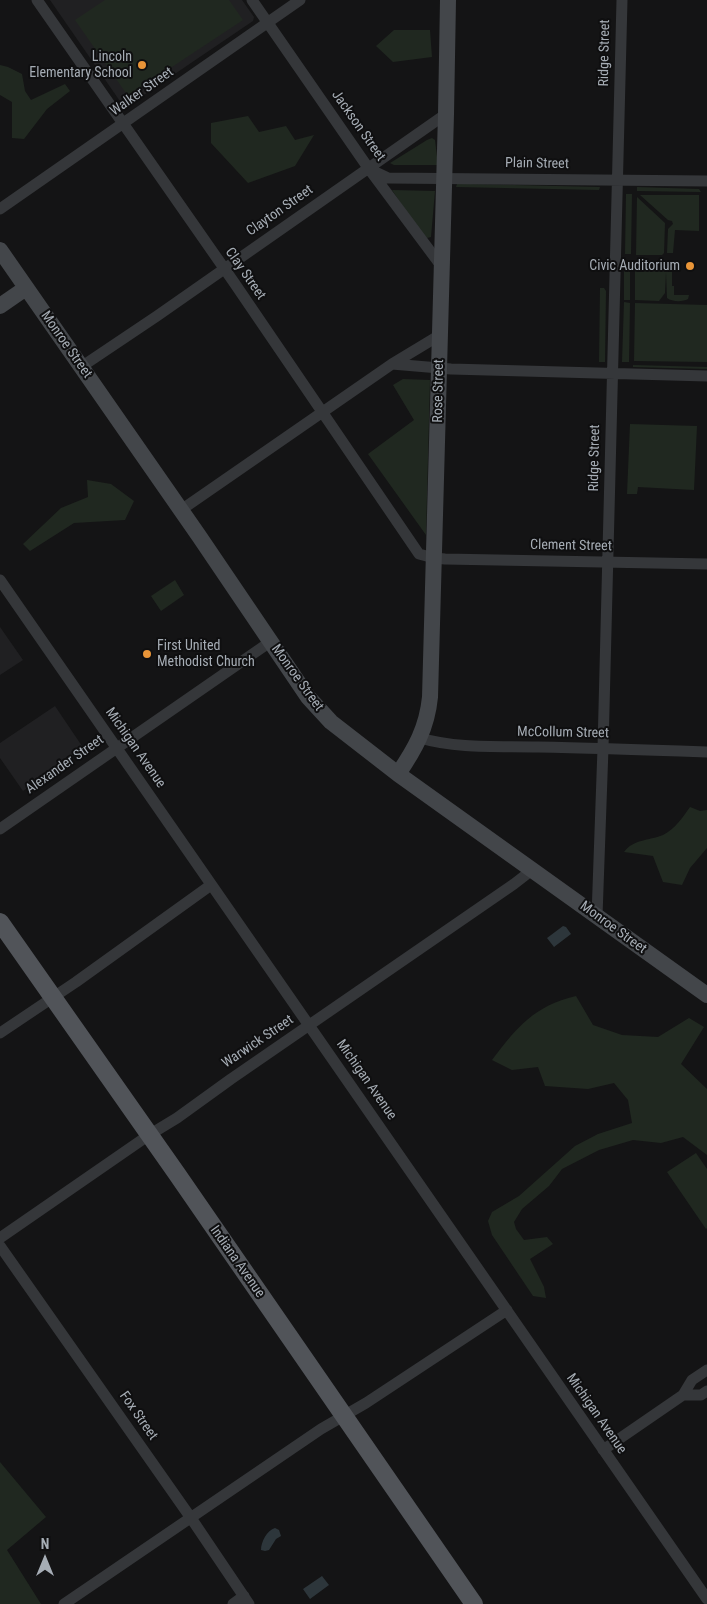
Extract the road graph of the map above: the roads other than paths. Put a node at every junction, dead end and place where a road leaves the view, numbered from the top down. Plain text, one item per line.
1 (37, 0) edge
2 (252, 0) edge
3 (300, 0) edge
4 (448, 0) edge
5 (622, 0) edge
6 (267, 23) junction
7 (446, 114) junction
8 (124, 123) junction
9 (369, 169) junction
10 (444, 178) junction
11 (618, 180) junction
12 (707, 181) edge
13 (0, 209) edge
14 (0, 250) edge
15 (442, 267) junction
16 (224, 269) junction
17 (26, 288) junction
18 (0, 306) edge
19 (440, 335) junction
20 (392, 364) junction
21 (81, 367) junction
22 (440, 369) junction
23 (613, 373) junction
24 (707, 376) edge
25 (323, 412) junction
26 (181, 510) junction
27 (434, 558) junction
28 (607, 561) junction
29 (707, 564) edge
30 (0, 580) edge
31 (270, 642) junction
32 (420, 738) junction
33 (117, 748) junction
34 (603, 748) junction
35 (707, 752) edge
36 (398, 774) junction
37 (0, 829) edge
38 (532, 870) junction
39 (210, 885) junction
40 (597, 916) junction
41 (0, 922) edge
42 (707, 995) edge
43 (52, 998) junction
44 (310, 1025) junction
45 (0, 1033) edge
46 (149, 1135) junction
47 (0, 1238) edge
48 (0, 1246) edge
49 (506, 1310) junction
50 (707, 1370) edge
51 (707, 1391) edge
52 (683, 1395) junction
53 (343, 1416) junction
54 (603, 1450) junction
55 (191, 1518) junction
56 (707, 1599) edge
57 (247, 1600) edge
58 (64, 1604) edge
59 (233, 1604) edge
60 (474, 1604) edge

1 - 8 street, Clay Street
2 - 6 street, Jackson Street
3 - 6 street, Walker Street
4 - 7 main road, Rose Street
5 - 11 street, Ridge Street
6 - 8 street, Walker Street
6 - 9 street, Jackson Street
7 - 9 street, Clayton Street
7 - 10 main road, Rose Street
8 - 13 street, Walker Street
8 - 16 street, Clay Street
9 - 10 street, Plain Street
9 - 15 street, Jackson Street
9 - 16 street, Clayton Street
10 - 11 street, Plain Street
10 - 15 main road, Rose Street
11 - 12 street, Plain Street
11 - 23 street, Ridge Street
14 - 17 main road, Monroe Street
15 - 19 main road, Rose Street
16 - 21 street, Clayton Street
16 - 25 street, Clay Street
17 - 18 main road
17 - 21 main road, Monroe Street
19 - 20 street
19 - 22 main road, Rose Street
20 - 22 street
20 - 25 street
21 - 26 main road, Monroe Street
22 - 23 street
22 - 27 main road, Rose Street
23 - 24 street
23 - 28 street, Ridge Street
25 - 26 street
25 - 27 street, Clay Street
26 - 31 main road, Monroe Street
27 - 28 street, Clement Street
27 - 32 main road, Rose Street
28 - 29 street, Clement Street
28 - 34 street, Ridge Street
30 - 33 street, Michigan Avenue
31 - 33 street, Alexander Street
31 - 36 main road, Monroe Street
32 - 34 street, McCollum Street
32 - 36 main road, Rose Street
33 - 37 street, Alexander Street
33 - 39 street, Michigan Avenue
34 - 35 street, McCollum Street
34 - 40 street, Ridge Street
36 - 38 main road, Monroe Street
38 - 40 main road, Monroe Street
38 - 44 street, Warwick Street
39 - 43 street
39 - 44 street, Michigan Avenue
40 - 42 main road, Monroe Street
41 - 43 main road, Indiana Avenue
43 - 45 street
43 - 46 main road, Indiana Avenue
44 - 46 street, Warwick Street
44 - 49 street, Michigan Avenue
46 - 47 street, Warwick Street
46 - 53 main road, Indiana Avenue
48 - 55 street, Fox Street
49 - 53 street
49 - 54 street, Michigan Avenue
50 - 52 street
51 - 52 street
52 - 54 street
53 - 55 street
53 - 60 main road, Indiana Avenue
54 - 56 street, Michigan Avenue
55 - 57 street, Fox Street
55 - 58 street
57 - 59 street

